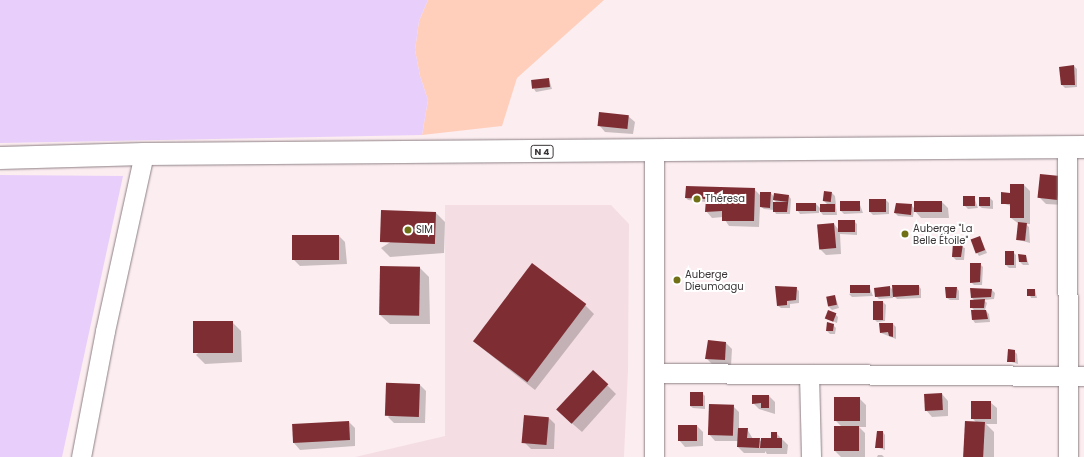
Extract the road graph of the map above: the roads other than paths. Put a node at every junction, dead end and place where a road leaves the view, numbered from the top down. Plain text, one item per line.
1 (1076, 147) edge
2 (654, 150) junction
3 (144, 154) junction
4 (0, 158) edge
5 (654, 373) junction
6 (809, 374) junction
7 (1077, 376) edge
8 (81, 457) edge
9 (654, 457) edge
10 (811, 457) edge
11 (1068, 457) edge

1 - 2 highway, N 4
1 - 7 street
2 - 3 highway, N 4
2 - 5 street
3 - 4 highway, N 4
3 - 8 street
5 - 6 street
5 - 9 street
6 - 7 street
6 - 10 street
7 - 11 street

